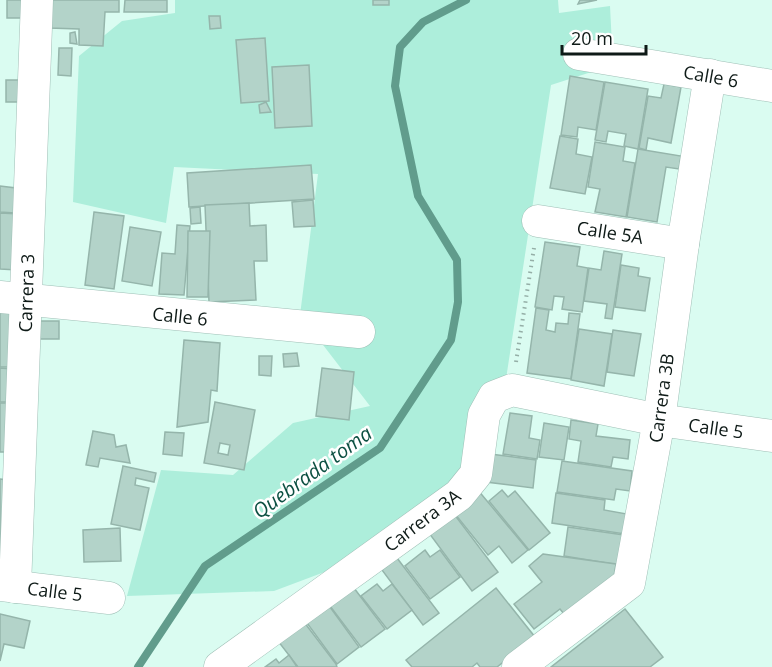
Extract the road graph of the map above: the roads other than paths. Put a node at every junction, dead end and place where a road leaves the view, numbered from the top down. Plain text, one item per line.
1 (37, 0) edge
2 (579, 54) dead end
3 (711, 75) junction
4 (772, 86) edge
5 (538, 221) road end
6 (682, 243) junction
7 (13, 299) edge
8 (359, 332) dead end
9 (659, 420) junction
10 (772, 436) edge
11 (8, 586) edge
12 (109, 598) dead end
13 (220, 667) edge
14 (518, 667) edge

1 - 7 street, Carrera 3
2 - 3 street, Calle 6
3 - 4 street, Calle 6
3 - 6 street, Carrera 3B
5 - 6 street, Calle 5A
6 - 9 street, Carrera 3B
7 - 8 street, Calle 6
7 - 11 street, Carrera 3
9 - 10 street, Calle 5
9 - 13 street, Carrera 3A
9 - 14 street, Carrera 3B
11 - 12 street, Calle 5

